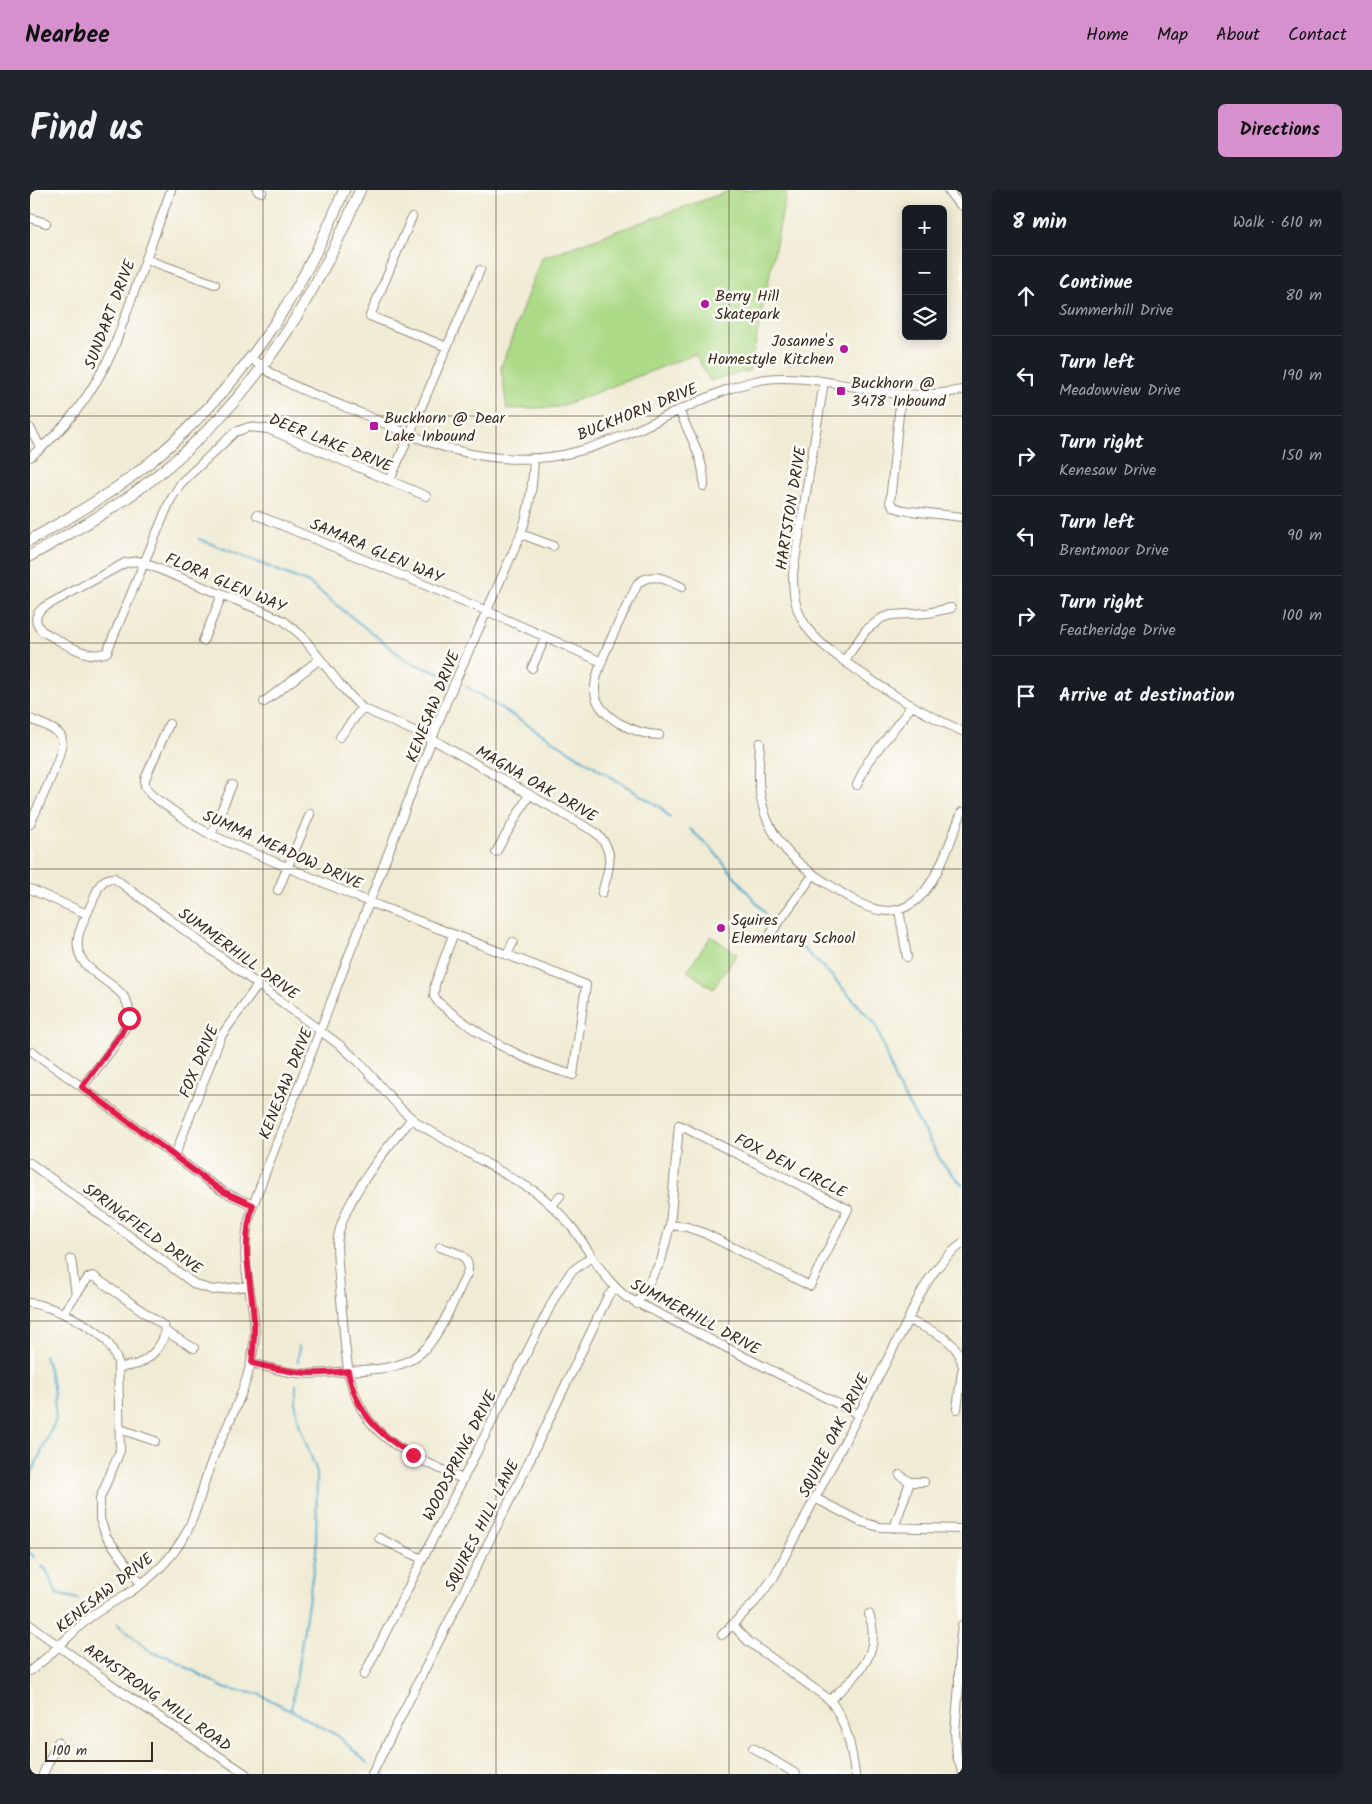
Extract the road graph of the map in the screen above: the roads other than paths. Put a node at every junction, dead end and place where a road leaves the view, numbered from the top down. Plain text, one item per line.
1 (171, 190) edge
2 (344, 190) edge
3 (360, 190) edge
4 (948, 190) edge
5 (962, 206) edge
6 (412, 217) dead end
7 (30, 218) edge
8 (46, 223) dead end
9 (146, 259) junction
10 (480, 270) dead end
11 (215, 284) dead end
12 (447, 347) junction
13 (251, 358) junction
14 (262, 368) junction
15 (824, 382) junction
16 (962, 390) edge
17 (901, 394) junction
18 (679, 410) junction
19 (30, 428) edge
20 (411, 436) junction
21 (41, 448) junction
22 (30, 457) edge
23 (534, 458) junction
24 (390, 480) junction
25 (704, 486) dead end
26 (426, 496) dead end
27 (257, 515) dead end
28 (962, 517) edge
29 (521, 534) junction
30 (30, 540) edge
31 (553, 546) dead end
32 (30, 556) edge
33 (144, 562) junction
34 (682, 587) dead end
35 (222, 595) junction
36 (951, 608) dead end
37 (487, 611) junction
38 (545, 638) junction
39 (203, 641) dead end
40 (320, 659) junction
41 (844, 661) junction
42 (602, 662) junction
43 (532, 668) dead end
44 (264, 702) dead end
45 (911, 707) junction
46 (362, 708) junction
47 (30, 719) edge
48 (168, 724) dead end
49 (962, 731) edge
50 (659, 735) dead end
51 (340, 737) dead end
52 (432, 739) junction
53 (760, 743) dead end
54 (232, 785) dead end
55 (856, 785) dead end
56 (529, 795) junction
57 (962, 812) edge
58 (310, 814) dead end
59 (30, 824) edge
60 (211, 835) junction
61 (496, 852) dead end
62 (287, 868) junction
63 (813, 875) junction
64 (30, 888) edge
65 (278, 890) dead end
66 (602, 893) dead end
67 (370, 902) junction
68 (899, 910) junction
69 (87, 914) junction
70 (771, 933) dead end
71 (454, 935) junction
72 (513, 942) dead end
73 (507, 955) junction
74 (907, 957) dead end
75 (258, 985) junction
76 (321, 1030) junction
77 (32, 1052) dead end
78 (82, 1087) junction
79 (412, 1119) junction
80 (175, 1155) junction
81 (30, 1162) edge
82 (560, 1196) dead end
83 (253, 1205) junction
84 (552, 1205) junction
85 (670, 1225) junction
86 (962, 1244) edge
87 (440, 1247) dead end
88 (591, 1257) junction
89 (71, 1259) dead end
90 (249, 1286) junction
91 (615, 1288) junction
92 (76, 1295) junction
93 (30, 1303) edge
94 (638, 1304) junction
95 (63, 1313) junction
96 (908, 1320) junction
97 (166, 1332) junction
98 (194, 1348) dead end
99 (252, 1363) junction
100 (962, 1364) edge
101 (118, 1368) junction
102 (348, 1371) junction
103 (962, 1371) edge
104 (957, 1408) dead end
105 (858, 1414) junction
106 (120, 1429) junction
107 (155, 1441) dead end
108 (900, 1475) dead end
109 (462, 1479) junction
110 (910, 1482) junction
111 (924, 1482) dead end
112 (815, 1498) junction
113 (894, 1528) junction
114 (962, 1529) edge
115 (379, 1538) dead end
116 (422, 1559) junction
117 (141, 1584) junction
118 (869, 1614) dead end
119 (30, 1625) edge
120 (733, 1625) junction
121 (962, 1625) edge
122 (722, 1635) dead end
123 (59, 1645) junction
124 (31, 1671) edge
125 (364, 1675) dead end
126 (830, 1700) junction
127 (58, 1742) dead end
128 (752, 1748) dead end
129 (962, 1771) edge
130 (43, 1774) edge
131 (246, 1774) edge
132 (372, 1774) edge
133 (796, 1774) edge
134 (855, 1774) edge

1 - 9 street, SUNDART DRIVE
2 - 13 main road
3 - 14 main road
4 - 5 street
6 - 12 street
7 - 8 street
9 - 11 street
9 - 21 street, SUNDART DRIVE
10 - 12 street
12 - 20 street
13 - 14 street, BUCKHORN DRIVE
13 - 30 main road
14 - 20 street, BUCKHORN DRIVE
14 - 32 main road
15 - 17 street, BUCKHORN DRIVE
15 - 18 street, BUCKHORN DRIVE
15 - 41 street, HARTSTON DRIVE
16 - 17 street, BUCKHORN DRIVE
17 - 28 street
18 - 23 street, BUCKHORN DRIVE
18 - 25 street
19 - 21 street
20 - 23 street, BUCKHORN DRIVE
20 - 24 street
21 - 22 street, SUNDART DRIVE
23 - 29 street, KENESAW DRIVE
24 - 26 street, DEER LAKE DRIVE
24 - 33 street, DEER LAKE DRIVE
27 - 37 street, SAMARA GLEN WAY
29 - 31 street
29 - 37 street, KENESAW DRIVE
33 - 33 street, DEER LAKE DRIVE
33 - 35 street, FLORA GLEN WAY
34 - 42 street
35 - 39 street
35 - 40 street, FLORA GLEN WAY
36 - 41 street
37 - 38 street, SAMARA GLEN WAY
37 - 52 street, KENESAW DRIVE
38 - 42 street, SAMARA GLEN WAY
38 - 43 street
40 - 44 street
40 - 46 street, FLORA GLEN WAY
41 - 45 street, HARTSTON DRIVE
42 - 50 street
45 - 49 street, HARTSTON DRIVE
45 - 55 street
46 - 51 street
46 - 52 street, FLORA GLEN WAY
47 - 59 street
48 - 60 street, SUMMA MEADOW DRIVE
52 - 56 street, MAGNA OAK DRIVE
52 - 67 street, KENESAW DRIVE
53 - 63 street
54 - 60 street
56 - 61 street
56 - 66 street, MAGNA OAK DRIVE
57 - 68 street
58 - 62 street
60 - 62 street, SUMMA MEADOW DRIVE
62 - 65 street
62 - 67 street, SUMMA MEADOW DRIVE
63 - 68 street
63 - 70 street
64 - 69 street
67 - 71 street, SUMMA MEADOW DRIVE
67 - 76 street, KENESAW DRIVE
68 - 74 street
69 - 75 street, SUMMERHILL DRIVE
69 - 78 street, SUMMERHILL DRIVE
71 - 73 street, SUMMA MEADOW DRIVE
71 - 73 street, SUMMA MEADOW DRIVE
72 - 73 street
75 - 76 street, SUMMERHILL DRIVE
75 - 80 street, FOX DRIVE
76 - 79 street, SUMMERHILL DRIVE
76 - 83 street, KENESAW DRIVE
77 - 78 street
78 - 80 street
79 - 84 street, SUMMERHILL DRIVE
79 - 102 street
80 - 83 street
81 - 90 street, SPRINGFIELD DRIVE
82 - 84 street
83 - 90 street, KENESAW DRIVE
84 - 88 street, SUMMERHILL DRIVE
85 - 85 street, FOX DEN CIRCLE
85 - 94 street, FOX DEN CIRCLE
86 - 96 street, SQUIRE OAK DRIVE
87 - 102 street
88 - 91 street, SUMMERHILL DRIVE
88 - 109 street, WOODSPRING DRIVE
89 - 92 street
90 - 99 street, KENESAW DRIVE
91 - 94 street, SUMMERHILL DRIVE
91 - 132 street, SQUIRES HILL LANE
92 - 95 street
92 - 97 street
93 - 95 street
94 - 105 street, SUMMERHILL DRIVE
95 - 101 street
96 - 100 street
96 - 105 street, SQUIRE OAK DRIVE
97 - 98 street
97 - 101 street
99 - 102 street
99 - 117 street, KENESAW DRIVE
101 - 106 street
102 - 109 street
103 - 104 street
105 - 112 street, SQUIRE OAK DRIVE
106 - 107 street
106 - 117 street
108 - 110 street
109 - 116 street, WOODSPRING DRIVE
110 - 111 street
110 - 113 street
112 - 113 street
112 - 120 street, SQUIRE OAK DRIVE
113 - 114 street
115 - 116 street
116 - 125 street, WOODSPRING DRIVE
117 - 123 street, KENESAW DRIVE
118 - 126 street
119 - 123 street, ARMSTRONG MILL ROAD
120 - 122 street, SQUIRE OAK DRIVE
120 - 126 street
121 - 129 street
123 - 124 street, KENESAW DRIVE
123 - 131 street, ARMSTRONG MILL ROAD
126 - 134 street
127 - 130 street
128 - 133 street

